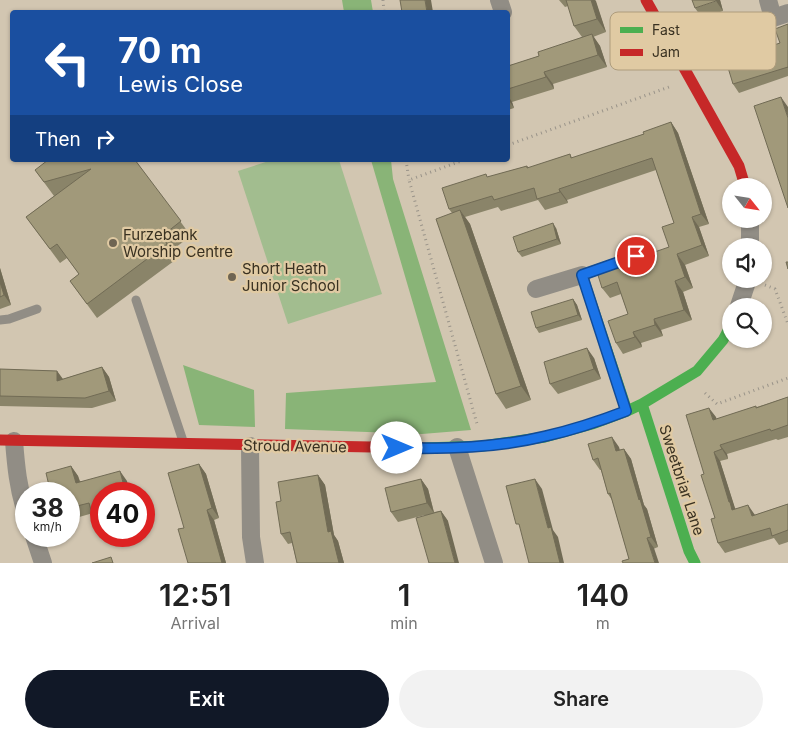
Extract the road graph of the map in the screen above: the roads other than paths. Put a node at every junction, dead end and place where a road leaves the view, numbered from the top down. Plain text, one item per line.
1 (646, 0) edge
2 (768, 0) edge
3 (653, 12) edge
4 (781, 16) edge
5 (685, 70) edge
6 (743, 178) edge
7 (636, 256) edge
8 (582, 275) junction
9 (536, 289) dead end
10 (136, 300) dead end
11 (37, 309) dead end
12 (0, 320) edge
13 (722, 341) edge
14 (642, 404) junction
15 (626, 411) junction
16 (7, 440) edge
17 (184, 443) junction
18 (250, 446) junction
19 (457, 447) junction
20 (18, 482) edge
21 (38, 547) edge
22 (43, 563) edge
23 (255, 563) edge
24 (494, 563) edge
25 (695, 563) edge

1 - 3 street
2 - 4 street
5 - 6 street
7 - 8 street
8 - 9 street
8 - 15 street
10 - 17 lane
11 - 12 lane
13 - 14 street, Stroud Avenue
14 - 15 street, Stroud Avenue
14 - 25 street, Sweetbriar Lane
15 - 19 street, Stroud Avenue
16 - 17 street, Stroud Avenue
16 - 20 street
17 - 18 street, Stroud Avenue
18 - 19 street, Stroud Avenue
18 - 23 street
19 - 24 street
21 - 22 street

